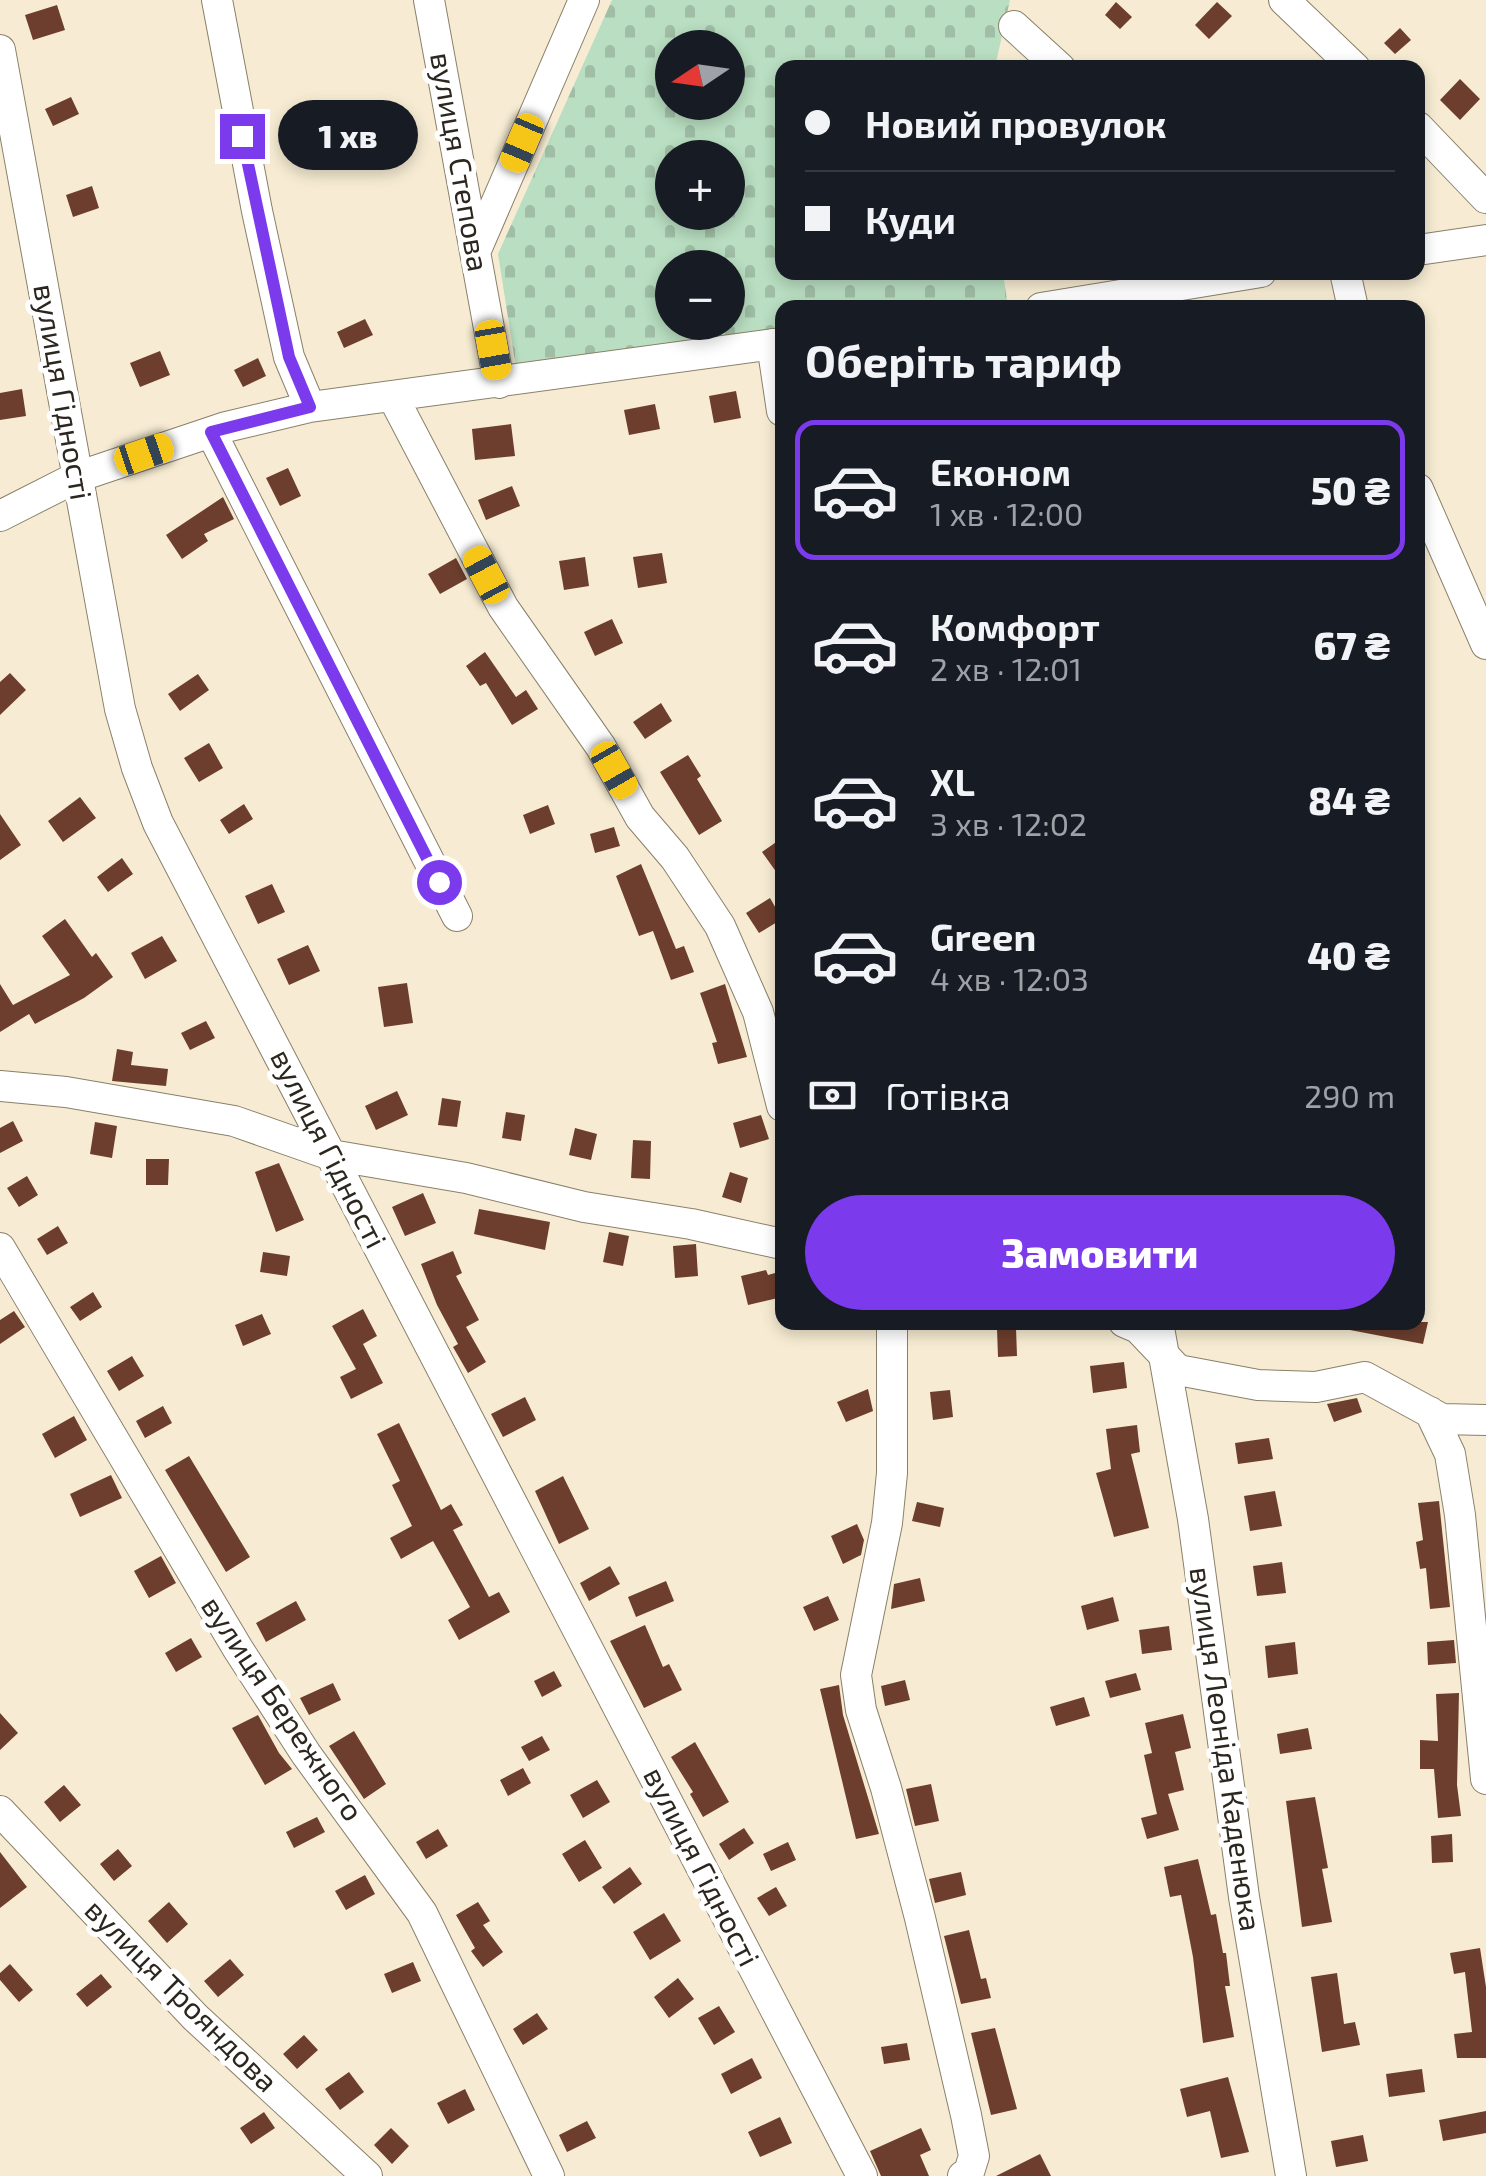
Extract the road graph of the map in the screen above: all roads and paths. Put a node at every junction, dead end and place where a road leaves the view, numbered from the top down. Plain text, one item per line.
1 (216, 0) edge
2 (430, 0) edge
3 (584, 0) edge
4 (1284, 0) edge
5 (1014, 26) dead end
6 (0, 50) edge
7 (1051, 60) edge
8 (1347, 60) edge
9 (1425, 133) edge
10 (1486, 198) edge
11 (1486, 240) edge
12 (1425, 249) edge
13 (476, 250) junction
14 (1212, 280) edge
15 (1090, 300) edge
16 (775, 343) edge
17 (498, 383) junction
18 (393, 397) junction
19 (310, 407) junction
20 (211, 432) junction
21 (78, 477) junction
22 (1425, 505) edge
23 (0, 516) edge
24 (1486, 644) edge
25 (457, 916) dead end
26 (775, 1079) edge
27 (0, 1086) edge
28 (331, 1154) junction
29 (775, 1242) edge
30 (0, 1248) edge
31 (9, 1287) edge
32 (892, 1330) edge
33 (1140, 1330) edge
34 (1160, 1330) edge
35 (1166, 1357) junction
36 (1430, 1412) junction
37 (1486, 1420) edge
38 (1486, 1779) edge
39 (0, 1811) edge
40 (367, 2176) edge
41 (549, 2176) edge
42 (862, 2176) edge
43 (963, 2176) edge
44 (1292, 2176) edge

1 - 19 street
2 - 13 street, вулиця Степова
3 - 13 street
4 - 8 street
5 - 7 street
6 - 21 street, вулиця Гідності
9 - 10 street
11 - 12 street
13 - 17 street, вулиця Степова
14 - 15 street
16 - 17 street
17 - 18 street
18 - 19 street
18 - 26 street
19 - 20 street
20 - 21 street
20 - 25 street
21 - 23 street
21 - 28 street, вулиця Гідності
22 - 24 street
27 - 28 street
28 - 29 street
28 - 42 street, вулиця Гідності
30 - 31 street, вулиця Бережного
31 - 41 street, вулиця Бережного
32 - 43 street
33 - 35 street
34 - 35 street, вулиця Леоніда Каденюка
35 - 36 street
35 - 44 street, вулиця Леоніда Каденюка
36 - 37 street
36 - 38 street
39 - 40 street, вулиця Трояндова

